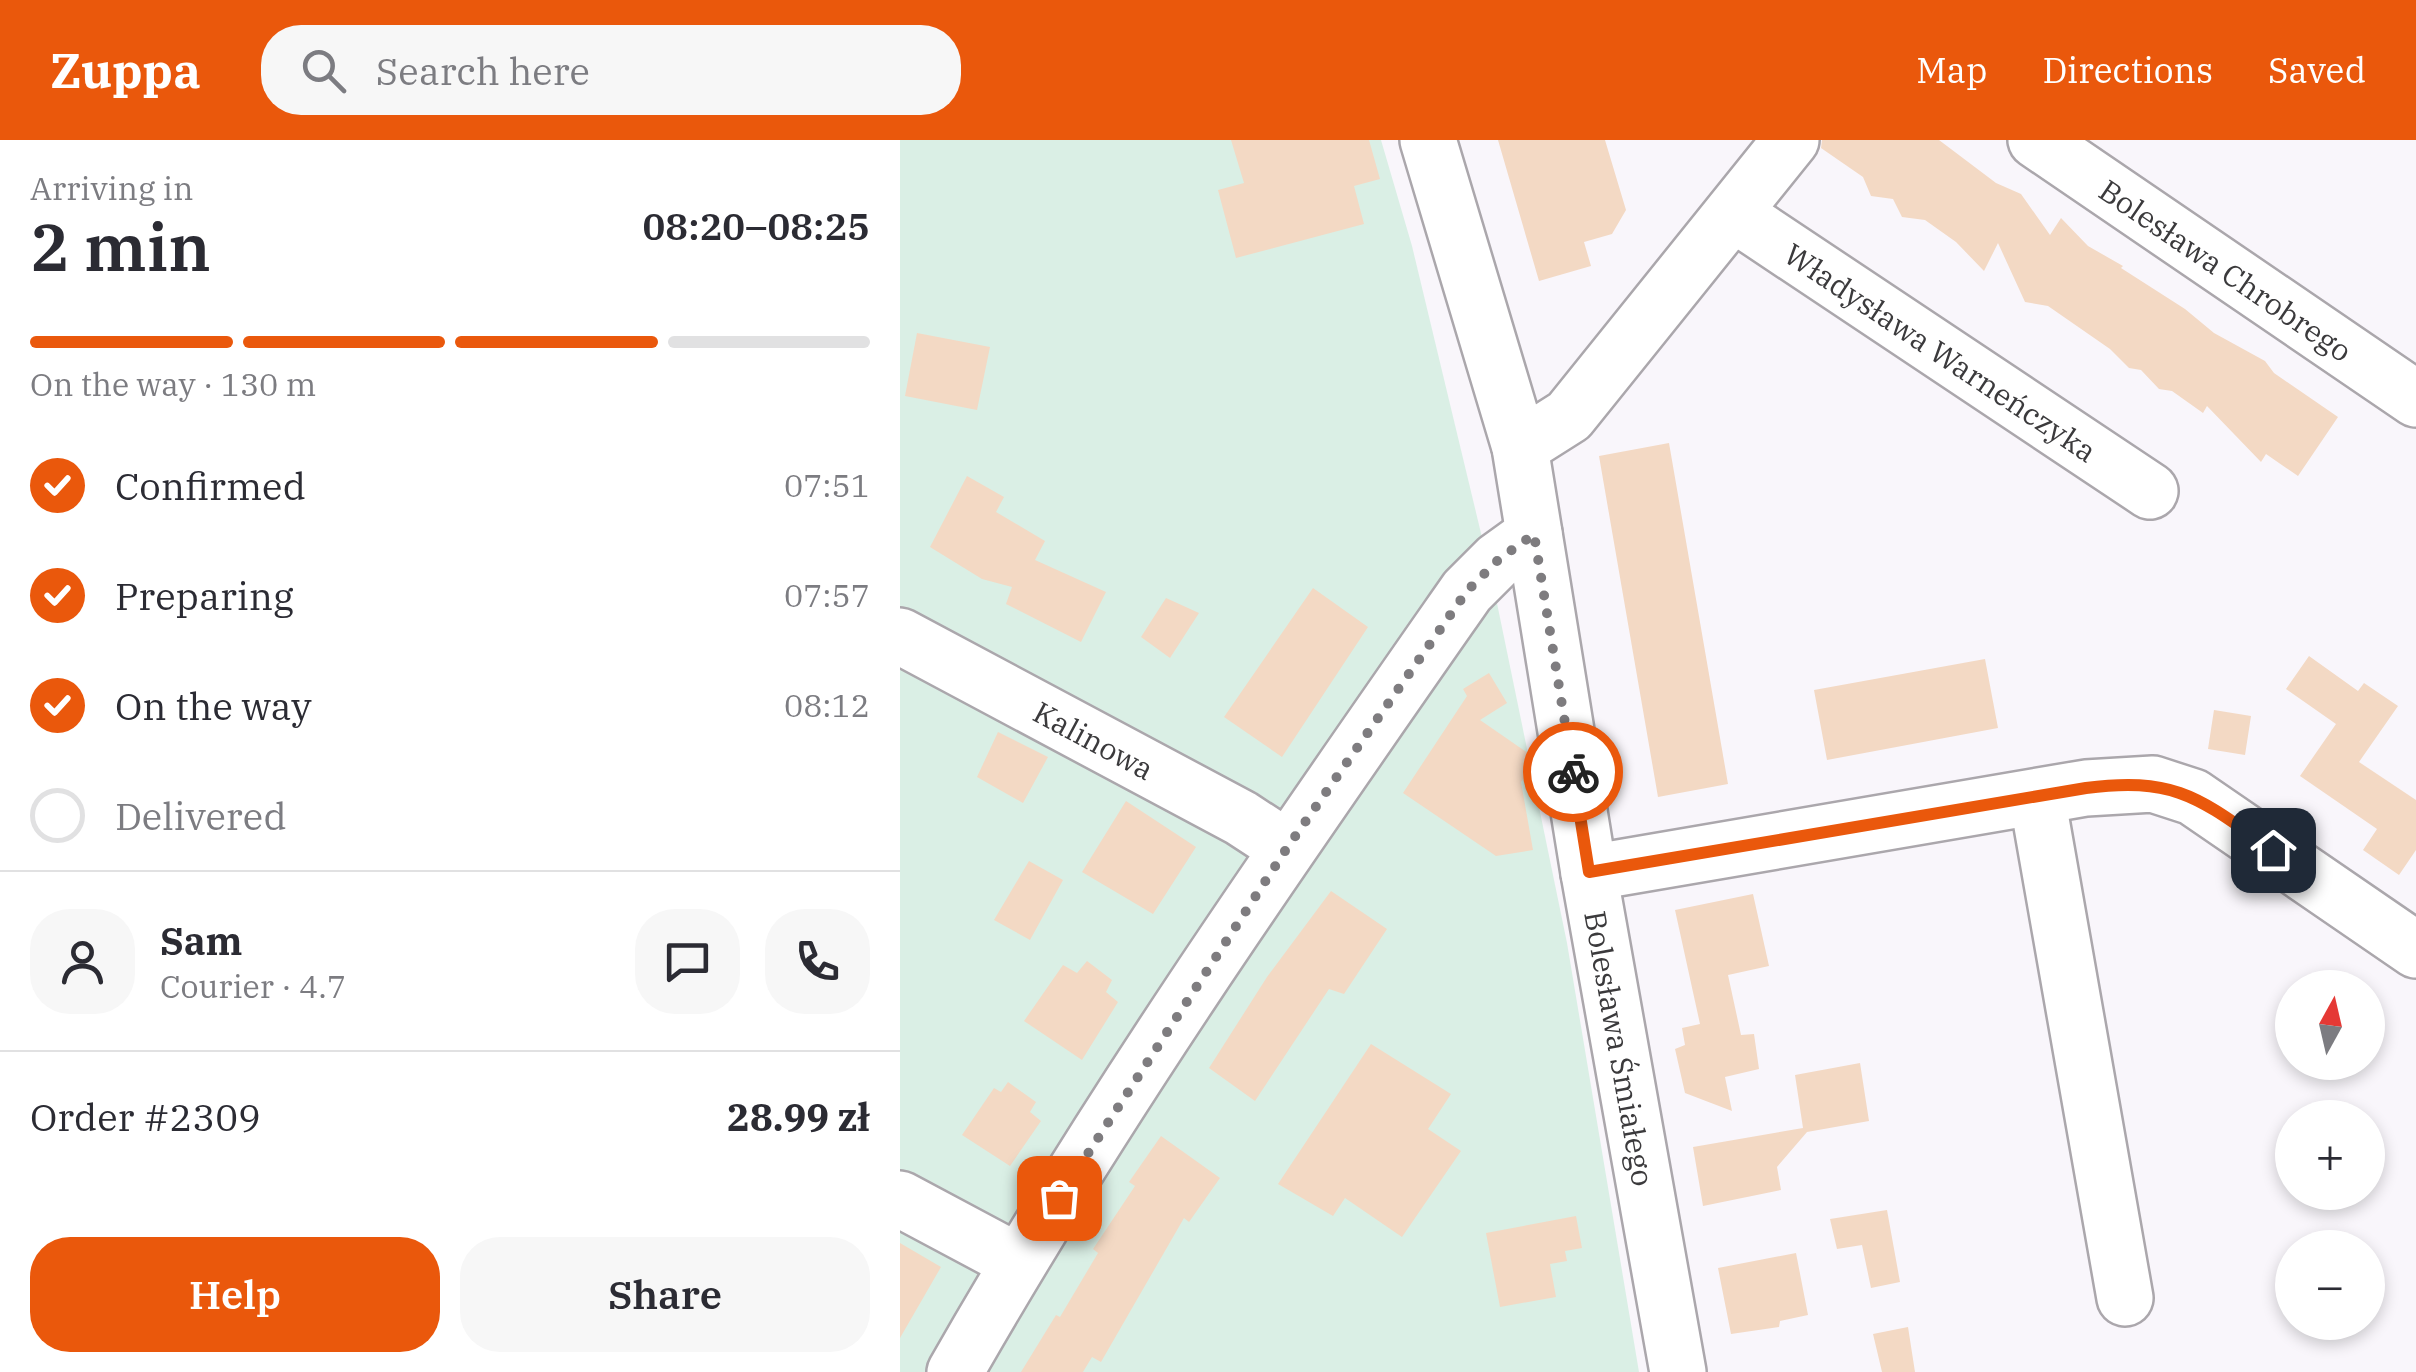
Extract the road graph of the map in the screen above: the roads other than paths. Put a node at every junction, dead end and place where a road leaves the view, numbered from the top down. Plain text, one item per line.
1 (1428, 140) edge
2 (2036, 140) edge
3 (1780, 145) edge
4 (1733, 212) junction
5 (2416, 399) edge
6 (1520, 447) junction
7 (2150, 491) dead end
8 (1534, 534) junction
9 (900, 636) edge
10 (2037, 797) junction
11 (1287, 848) junction
12 (1589, 872) junction
13 (2416, 950) edge
14 (900, 1199) edge
15 (1018, 1262) junction
16 (2125, 1298) dead end
17 (955, 1372) edge
18 (1678, 1372) edge

1 - 6 street, Bolesława Śmiałego
2 - 5 street, Bolesława Chrobrego
3 - 4 street
4 - 6 street
4 - 7 street, Władysława Warneńczyka
6 - 8 street, Bolesława Śmiałego
8 - 11 street
8 - 12 street, Bolesława Śmiałego
9 - 11 street, Kalinowa
10 - 12 street
10 - 13 street
10 - 16 street
11 - 15 street
12 - 18 street, Bolesława Śmiałego
14 - 15 street
15 - 17 street

